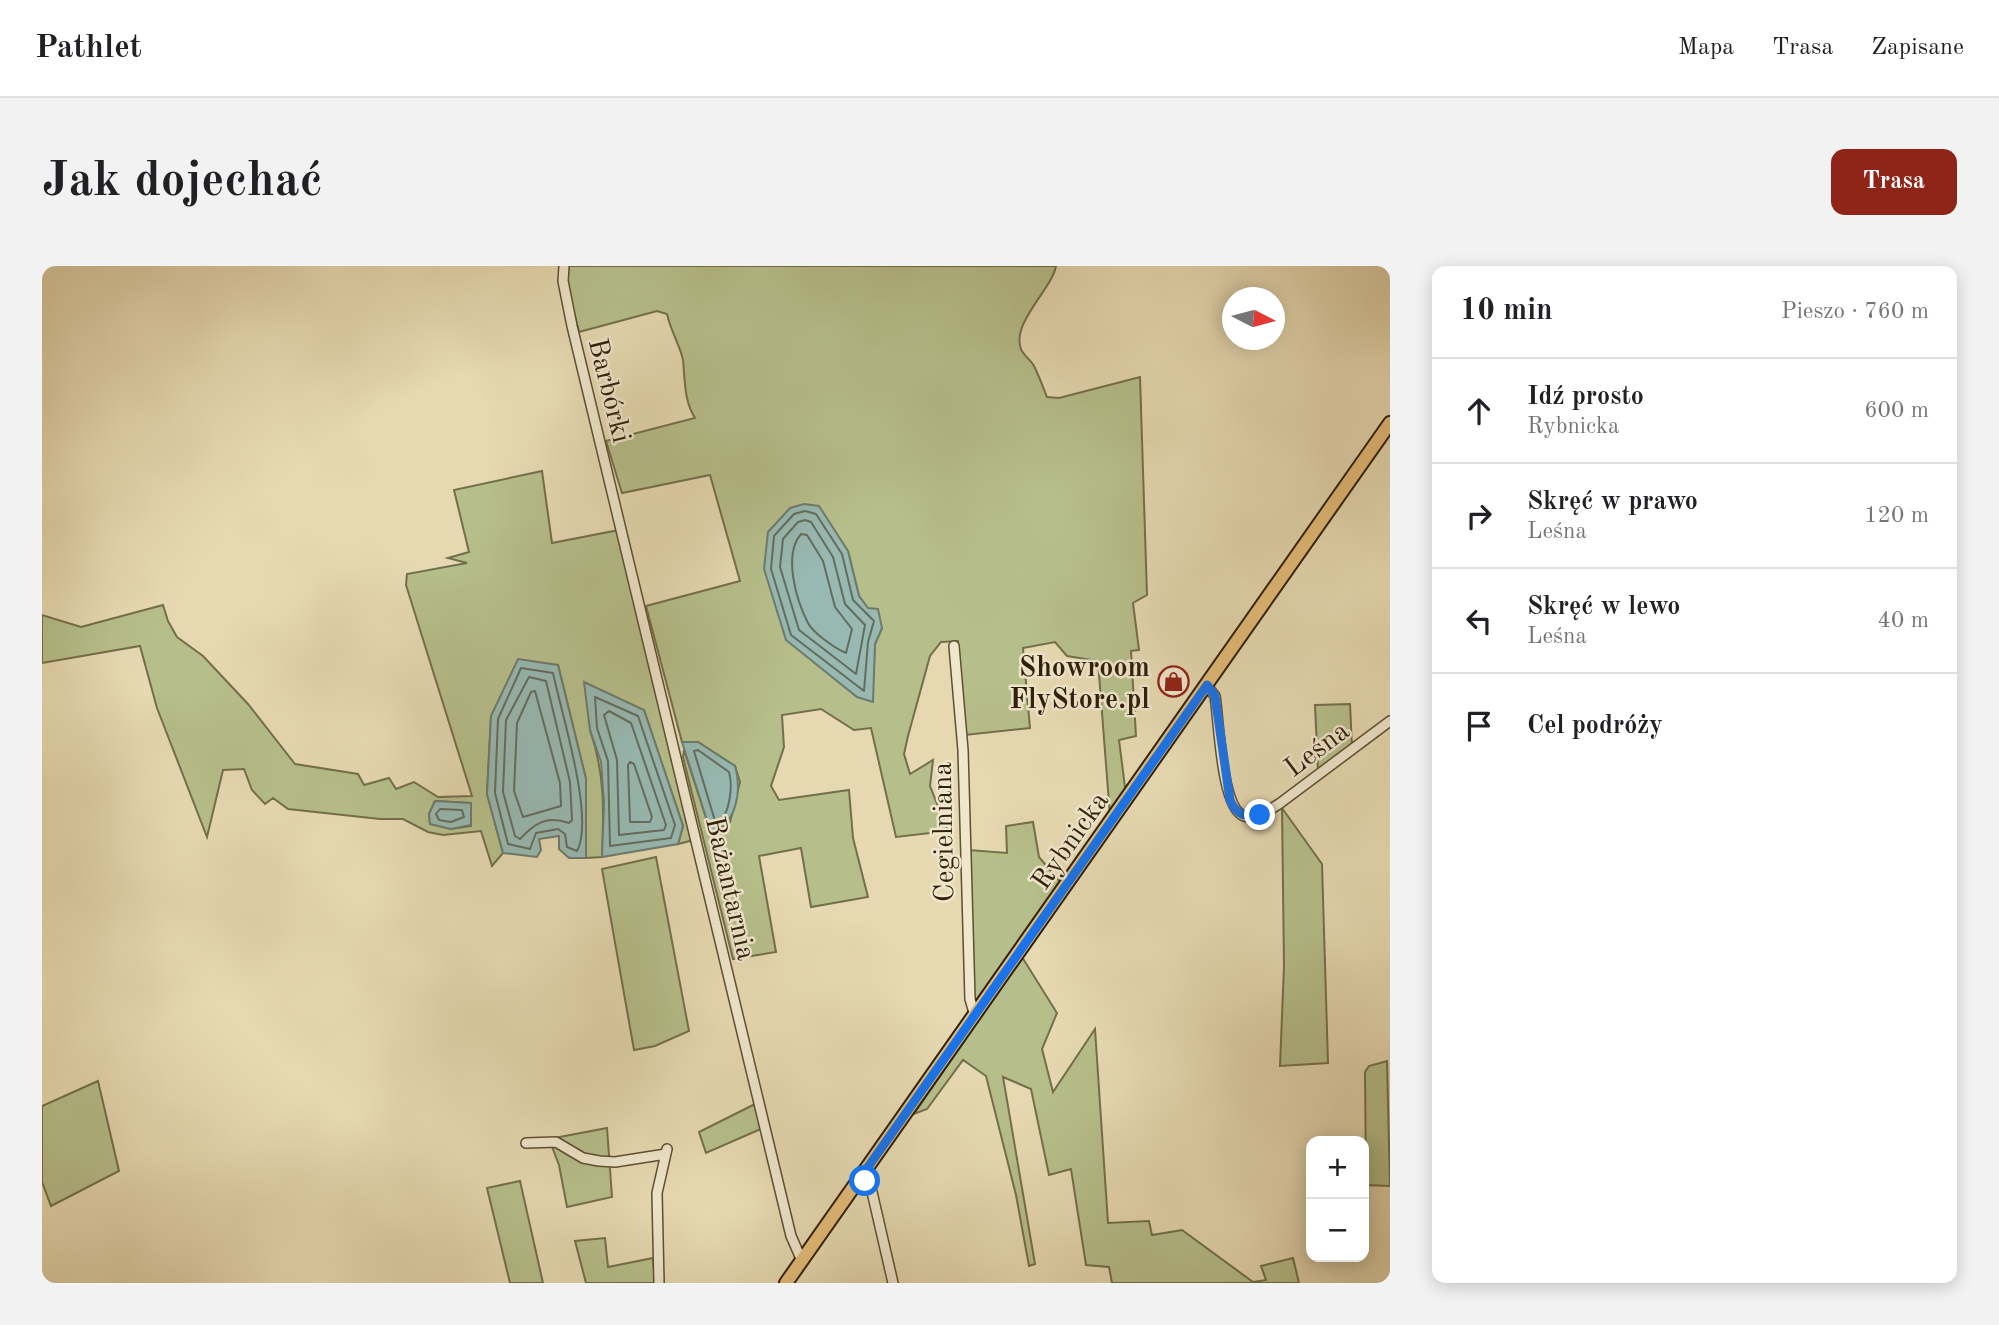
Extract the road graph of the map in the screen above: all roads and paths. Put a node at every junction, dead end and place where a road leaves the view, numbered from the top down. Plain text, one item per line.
1 (564, 266) edge
2 (1390, 423) edge
3 (620, 525) joint
4 (954, 646) dead end
5 (1207, 685) junction
6 (1390, 721) edge
7 (975, 1016) junction
8 (526, 1143) dead end
9 (861, 1177) junction
10 (802, 1261) junction
11 (659, 1283) edge
12 (786, 1283) edge
13 (893, 1283) edge

1 - 3 street, Barbórki
2 - 5 main road, Rybnicka
3 - 10 street, Bażantarnia
4 - 7 street, Cegielniana
5 - 6 street, Leśna
5 - 7 main road, Rybnicka
7 - 9 main road, Rybnicka
8 - 11 street
9 - 10 main road, Rybnicka
9 - 13 street
10 - 12 main road, Rybnicka

